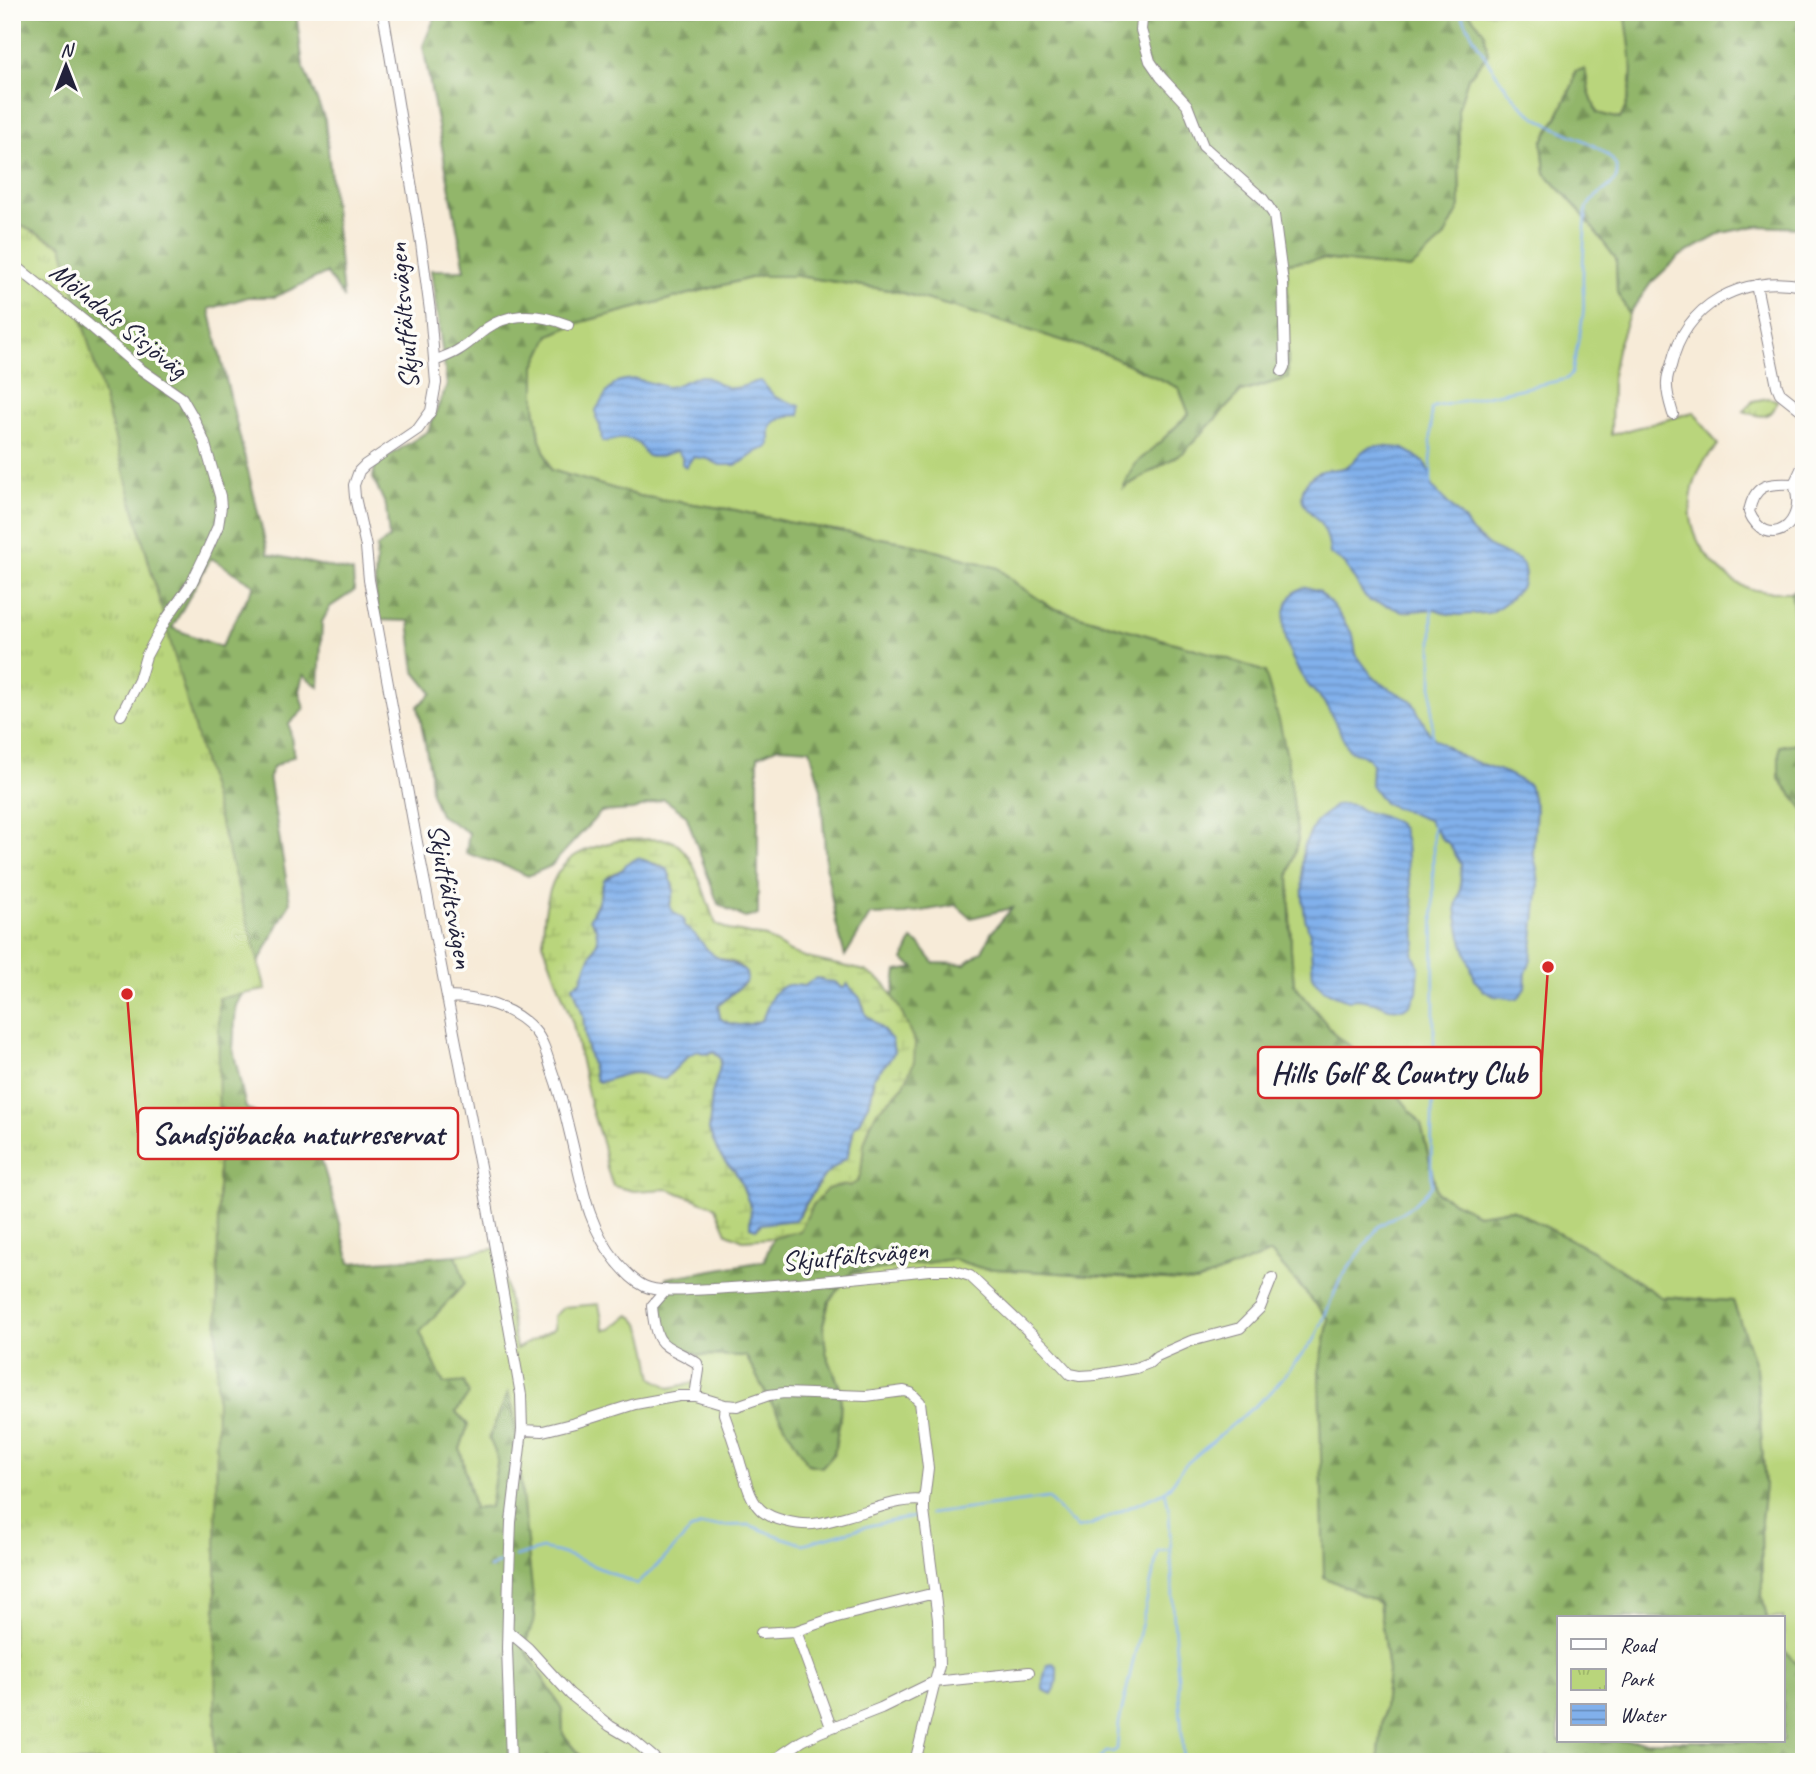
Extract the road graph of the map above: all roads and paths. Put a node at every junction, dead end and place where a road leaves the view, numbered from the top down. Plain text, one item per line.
1 (383, 12) edge
2 (1148, 12) edge
3 (12, 263) edge
4 (1756, 285) junction
5 (1804, 286) edge
6 (568, 325) dead end
7 (435, 361) junction
8 (1282, 371) dead end
9 (1804, 412) edge
10 (1672, 414) dead end
11 (1804, 463) edge
12 (1794, 484) junction
13 (121, 715) dead end
14 (447, 997) junction
15 (1272, 1278) dead end
16 (666, 1290) junction
17 (695, 1396) junction
18 (725, 1405) junction
19 (522, 1430) junction
20 (924, 1501) junction
21 (935, 1593) junction
22 (796, 1631) junction
23 (509, 1632) junction
24 (761, 1633) dead end
25 (1029, 1672) dead end
26 (934, 1682) junction
27 (831, 1727) junction
28 (511, 1762) edge
29 (659, 1762) edge
30 (771, 1762) edge
31 (915, 1762) edge

1 - 7 street, Skjutfältsvägen
2 - 8 street
3 - 13 street, Mölndals Sisjöväg
4 - 5 street
4 - 9 street
4 - 10 street
6 - 7 street
7 - 14 street, Skjutfältsvägen
11 - 12 street
12 - 12 street
14 - 16 street, Skjutfältsvägen
14 - 19 street
15 - 16 street, Skjutfältsvägen
16 - 17 street
17 - 18 street
17 - 19 street
18 - 20 street
18 - 20 street
19 - 23 street
20 - 21 street
21 - 22 street
21 - 26 street
22 - 24 street
22 - 27 street
23 - 28 street
23 - 29 street
25 - 26 street
26 - 27 street
26 - 31 street
27 - 30 street

